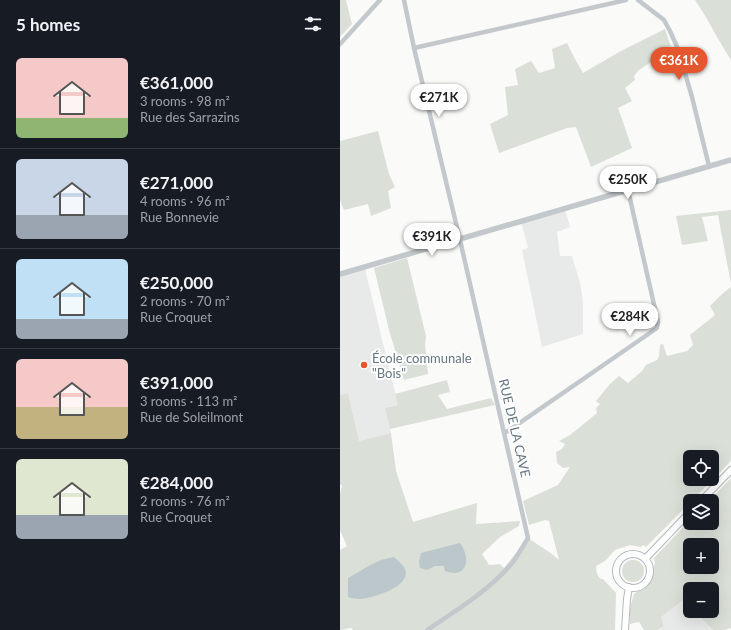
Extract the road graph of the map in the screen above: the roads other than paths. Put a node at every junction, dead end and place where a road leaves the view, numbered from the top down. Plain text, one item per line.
1 (380, 0) edge
2 (404, 0) edge
3 (626, 0) edge
4 (638, 0) edge
5 (340, 44) edge
6 (414, 48) junction
7 (731, 160) edge
8 (709, 166) junction
9 (628, 190) junction
10 (460, 240) junction
11 (340, 274) edge
12 (504, 432) junction
13 (731, 470) edge
14 (708, 494) edge
15 (683, 519) edge
16 (645, 559) junction
17 (629, 587) junction
18 (427, 630) edge
19 (625, 630) edge

1 - 5 street
2 - 6 street, RUE DE LA CAVE
3 - 6 street
4 - 8 street
6 - 10 street, RUE DE LA CAVE
7 - 8 street
8 - 9 street
9 - 10 street
9 - 12 street
10 - 11 street
10 - 12 street, RUE DE LA CAVE
12 - 18 street, RUE DE LA CAVE
13 - 14 main road
15 - 16 main road
16 - 17 main road
16 - 17 main road
17 - 19 main road

